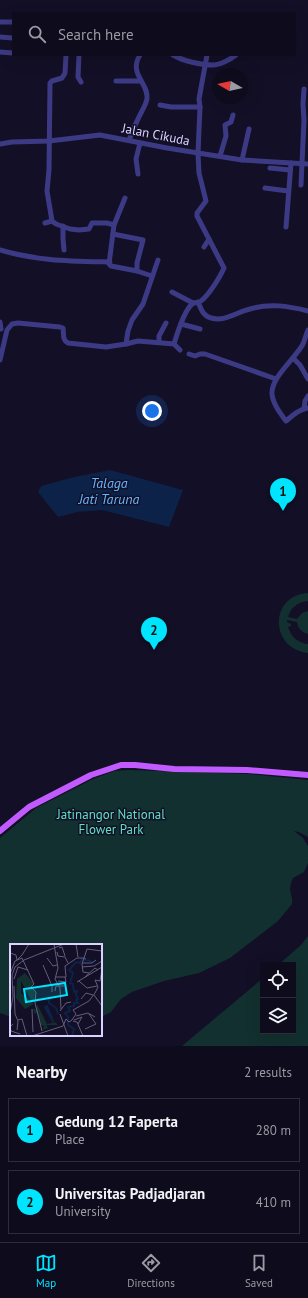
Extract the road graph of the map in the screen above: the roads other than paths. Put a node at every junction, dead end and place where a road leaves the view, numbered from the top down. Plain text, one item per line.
1 (0, 22) edge
2 (12, 22) edge
3 (0, 37) edge
4 (12, 38) edge
5 (0, 52) edge
6 (12, 53) edge
7 (66, 56) edge
8 (79, 56) edge
9 (140, 56) edge
10 (175, 56) edge
11 (207, 56) edge
12 (234, 56) edge
13 (205, 64) junction
14 (116, 81) dead end
15 (141, 81) junction
16 (81, 82) dead end
17 (304, 89) dead end
18 (160, 105) dead end
19 (200, 107) junction
20 (232, 115) dead end
21 (306, 120) edge
22 (249, 129) dead end
23 (129, 140) junction
24 (49, 142) junction
25 (140, 143) junction
26 (0, 144) edge
27 (198, 153) junction
28 (220, 156) junction
29 (242, 160) junction
30 (291, 163) junction
31 (305, 164) edge
32 (270, 168) dead end
33 (290, 170) junction
34 (138, 174) dead end
35 (301, 184) dead end
36 (265, 188) dead end
37 (288, 191) junction
38 (125, 198) dead end
39 (52, 221) junction
40 (45, 223) dead end
41 (114, 225) junction
42 (63, 226) junction
43 (286, 227) dead end
44 (113, 234) junction
45 (209, 239) junction
46 (204, 247) dead end
47 (0, 250) edge
48 (64, 250) dead end
49 (158, 260) dead end
50 (110, 262) junction
51 (137, 271) junction
52 (152, 276) junction
53 (172, 292) dead end
54 (195, 303) junction
55 (308, 311) edge
56 (0, 322) edge
57 (166, 323) dead end
58 (181, 324) junction
59 (0, 329) edge
60 (200, 329) dead end
61 (7, 330) junction
62 (308, 330) edge
63 (159, 342) junction
64 (126, 344) junction
65 (174, 344) junction
66 (180, 350) dead end
67 (189, 354) dead end
68 (293, 358) junction
69 (0, 360) edge
70 (276, 379) junction
71 (308, 379) edge
72 (308, 396) edge
73 (306, 408) edge
74 (308, 775) edge
75 (0, 831) edge

1 - 2 street
3 - 4 street
5 - 6 street
7 - 24 street
8 - 16 street
9 - 15 street
10 - 13 street
11 - 13 street
12 - 13 street
13 - 19 street
14 - 15 street
15 - 23 street
17 - 21 street
18 - 19 street
19 - 27 street
20 - 28 street
21 - 31 street
22 - 29 street
23 - 24 street, Jalan Cikuda
23 - 25 street, Jalan Cikuda
24 - 26 street, Jalan Cikuda
24 - 39 street
25 - 27 street, Jalan Cikuda
25 - 34 street
27 - 28 street, Jalan Cikuda
27 - 45 street
28 - 29 street, Jalan Cikuda
29 - 30 street, Jalan Cikuda
30 - 31 street, Jalan Cikuda
30 - 33 street
31 - 35 street
32 - 33 street
33 - 37 street
36 - 37 street
37 - 43 street
38 - 41 street
39 - 40 street
39 - 42 street
41 - 42 street
41 - 44 street
42 - 48 street
44 - 50 street
44 - 51 street
45 - 46 street
45 - 54 street
47 - 50 street
49 - 52 street
50 - 51 street
51 - 52 street
52 - 64 street
53 - 54 street
54 - 55 street
54 - 58 street
56 - 59 street
57 - 63 street
58 - 60 street
58 - 65 street
59 - 61 street
61 - 64 street
61 - 69 street
62 - 68 street
63 - 64 street
63 - 65 street
65 - 66 street
67 - 70 street
68 - 70 street
68 - 71 street
70 - 73 street
72 - 73 street
74 - 75 main road

